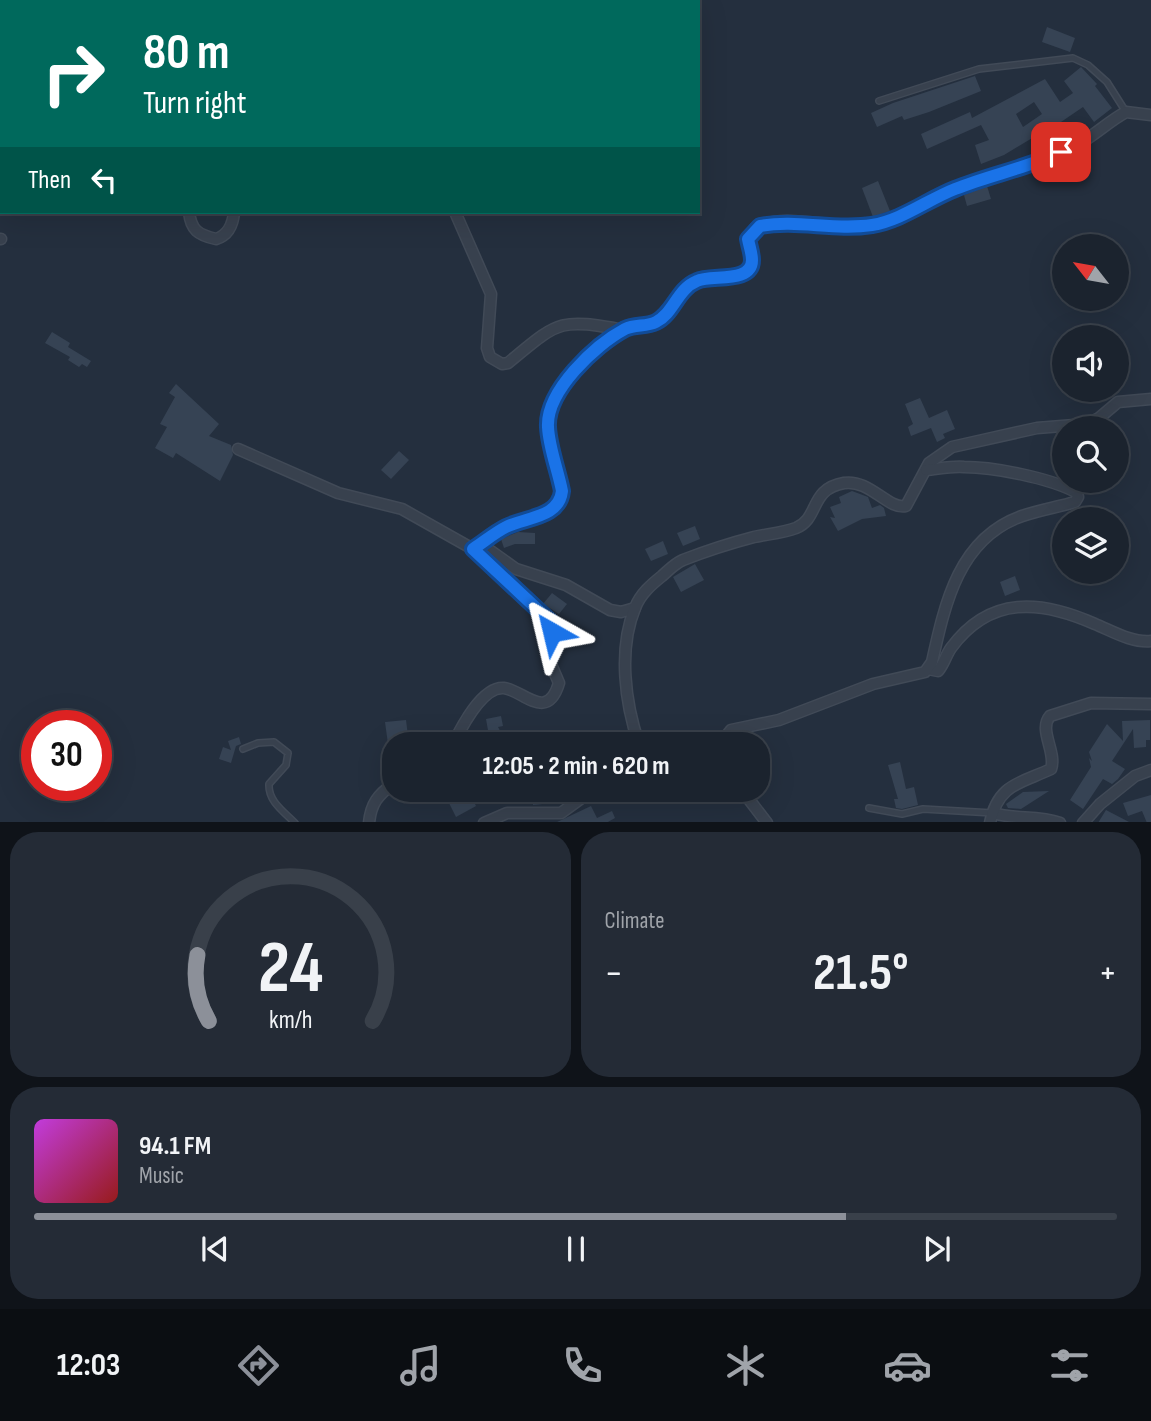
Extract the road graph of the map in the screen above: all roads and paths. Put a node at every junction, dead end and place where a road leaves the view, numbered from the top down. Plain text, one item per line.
1 (878, 101) dead end
2 (1126, 112) junction
3 (1151, 115) edge
4 (189, 214) edge
5 (234, 214) edge
6 (457, 214) edge
7 (624, 330) junction
8 (1151, 399) edge
9 (238, 449) dead end
10 (926, 470) junction
11 (477, 546) junction
12 (635, 608) junction
13 (1151, 640) edge
14 (928, 669) junction
15 (1151, 704) edge
16 (459, 732) edge
17 (635, 732) edge
18 (729, 732) edge
19 (243, 749) dead end
20 (1151, 770) edge
21 (382, 792) edge
22 (576, 802) edge
23 (751, 802) edge
24 (869, 808) dead end
25 (991, 818) edge
26 (295, 822) edge
27 (369, 822) edge
28 (484, 822) edge
29 (766, 822) edge
30 (1060, 822) edge
31 (1083, 822) edge

1 - 2 lane
2 - 3 street
2 - 7 street
4 - 5 street
6 - 7 street
7 - 11 street
8 - 10 street
9 - 11 street
10 - 12 street
10 - 14 street
11 - 12 street
11 - 16 street
12 - 17 street
13 - 14 street
14 - 18 street
15 - 25 street
19 - 26 lane
20 - 31 street
21 - 27 street
22 - 28 street
23 - 29 street
24 - 25 lane
25 - 30 street

